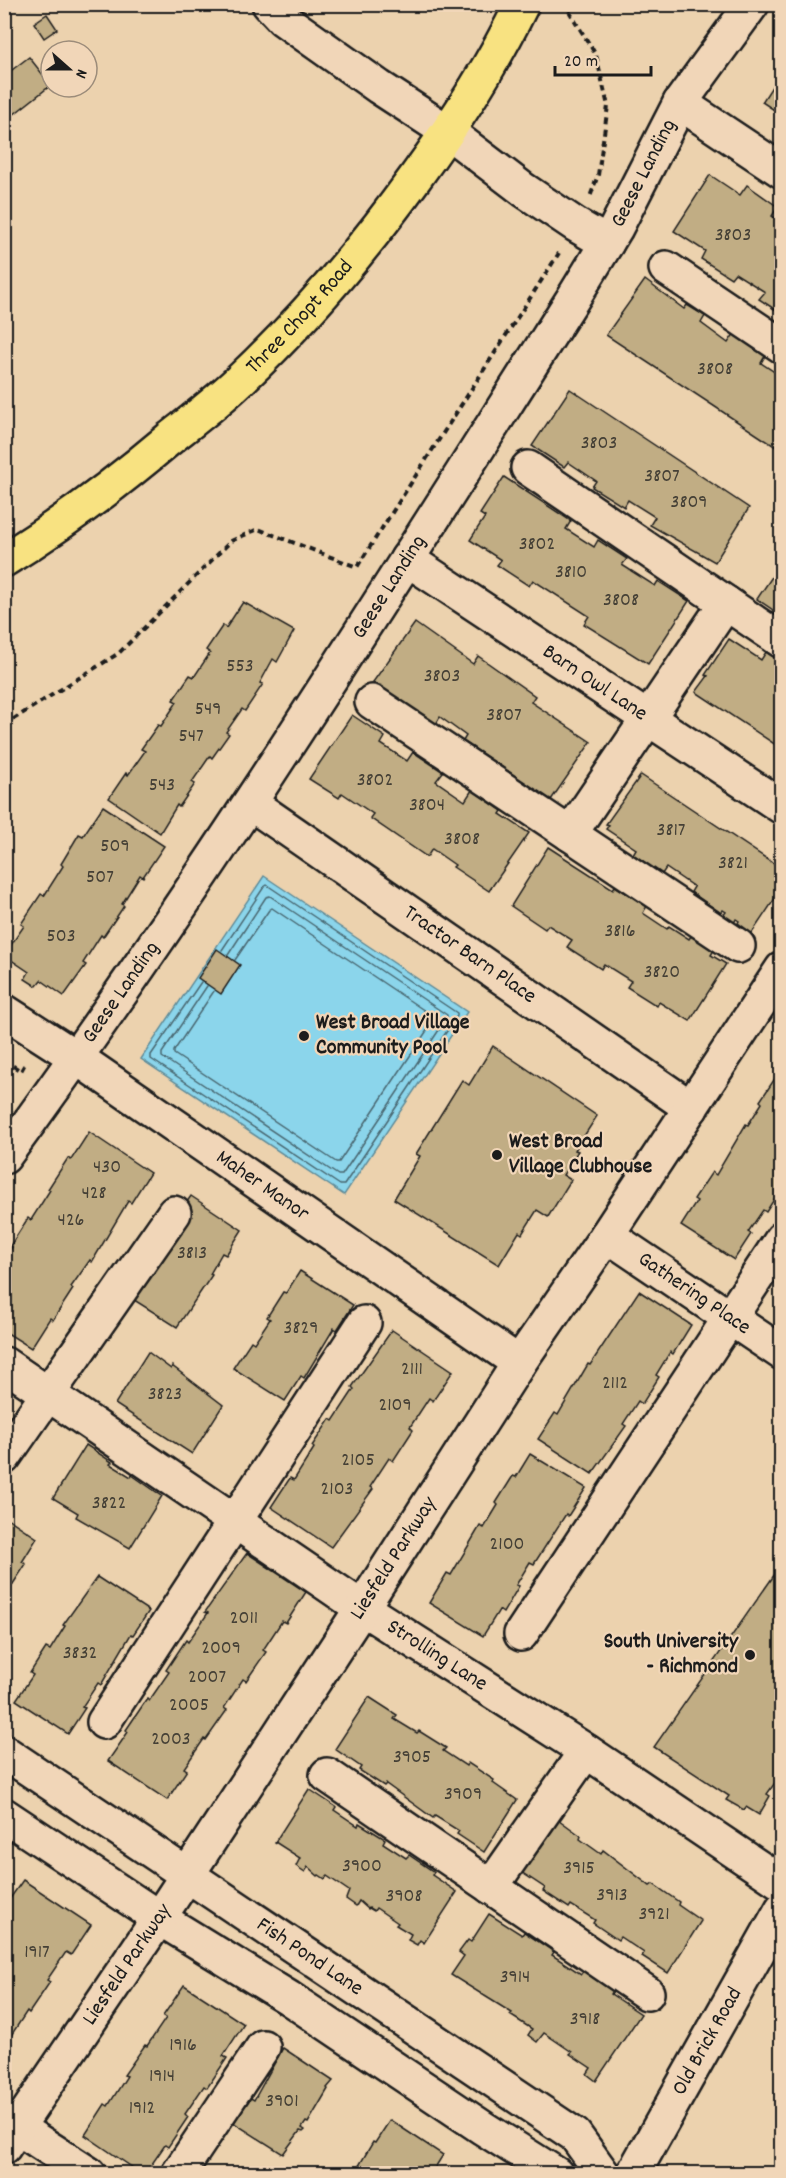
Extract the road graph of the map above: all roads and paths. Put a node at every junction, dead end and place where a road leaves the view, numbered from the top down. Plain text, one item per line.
1 (268, 4) edge
2 (522, 4) edge
3 (752, 4) edge
4 (569, 11) dead end
5 (680, 103) junction
6 (448, 132) junction
7 (782, 171) edge
8 (576, 225) junction
9 (607, 243) junction
10 (666, 268) dead end
11 (782, 346) edge
12 (528, 468) dead end
13 (407, 559) junction
14 (4, 560) edge
15 (726, 603) junction
16 (782, 641) edge
17 (372, 702) dead end
18 (648, 718) junction
19 (4, 725) edge
20 (250, 803) junction
21 (782, 807) edge
22 (570, 834) junction
23 (738, 946) dead end
24 (782, 969) edge
25 (4, 1011) edge
26 (77, 1058) junction
27 (691, 1108) junction
28 (4, 1157) edge
29 (174, 1213) dead end
30 (607, 1235) junction
31 (782, 1239) edge
32 (729, 1318) junction
33 (364, 1323) dead end
34 (782, 1353) edge
35 (519, 1362) junction
36 (4, 1364) edge
37 (48, 1395) junction
38 (4, 1457) edge
39 (235, 1521) junction
40 (362, 1608) junction
41 (520, 1634) dead end
42 (104, 1722) dead end
43 (586, 1751) junction
44 (4, 1752) edge
45 (327, 1775) dead end
46 (4, 1815) edge
47 (186, 1875) junction
48 (782, 1883) edge
49 (491, 1887) junction
50 (782, 1909) edge
51 (159, 1918) junction
52 (647, 1993) dead end
53 (263, 2047) dead end
54 (9, 2131) edge
55 (89, 2174) edge
56 (178, 2174) edge
57 (556, 2174) edge
58 (603, 2174) edge
59 (633, 2174) edge

1 - 6 street
2 - 6 main road, Three Chopt Road
3 - 5 street, Geese Landing
4 - 8 path
5 - 7 street
5 - 9 street, Geese Landing
6 - 8 street
6 - 14 main road, Three Chopt Road
8 - 9 street
8 - 19 path
9 - 13 street, Geese Landing
10 - 11 street
12 - 15 street
13 - 18 street, Barn Owl Lane
13 - 20 street, Geese Landing
15 - 16 street
15 - 18 street
17 - 22 street
18 - 21 street, Barn Owl Lane
18 - 22 street
20 - 26 street, Geese Landing
20 - 27 street, Tractor Barn Place
22 - 23 street
24 - 27 street, Liesfeld Parkway
25 - 26 street, Maher Manor
26 - 28 street, Geese Landing
26 - 35 street, Maher Manor
27 - 30 street, Liesfeld Parkway
29 - 37 street
30 - 32 street, Gathering Place
30 - 35 street, Liesfeld Parkway
31 - 32 street
32 - 34 street, Gathering Place
32 - 41 street
33 - 39 street
35 - 40 street, Liesfeld Parkway
36 - 37 street, Strolling Lane
37 - 38 street
37 - 39 street, Strolling Lane
39 - 40 street, Strolling Lane
39 - 42 street
40 - 43 street, Strolling Lane
40 - 47 street, Liesfeld Parkway
43 - 48 street, Strolling Lane
43 - 49 street
44 - 47 street, Fish Pond Lane
45 - 49 street
46 - 51 street, Fish Pond Lane
47 - 51 street, Liesfeld Parkway
47 - 58 street, Fish Pond Lane
49 - 52 street
50 - 59 street, Old Brick Road
51 - 54 street, Liesfeld Parkway
51 - 57 street, Fish Pond Lane
53 - 56 street
54 - 55 street

